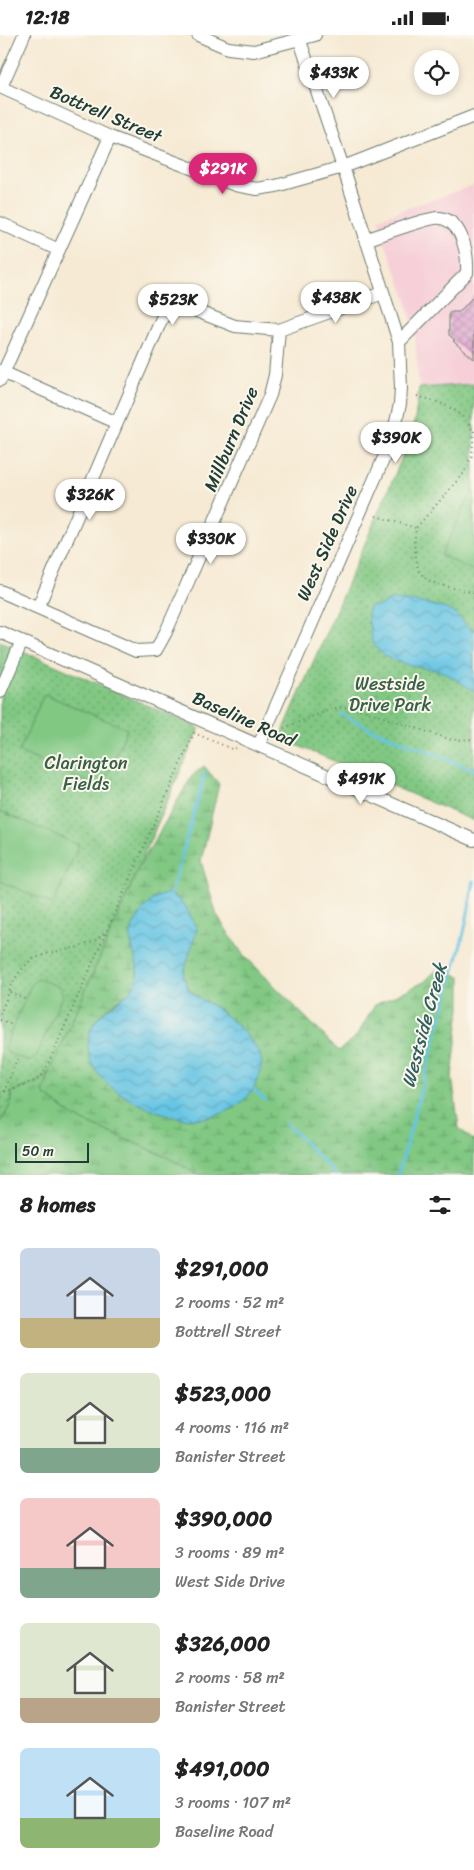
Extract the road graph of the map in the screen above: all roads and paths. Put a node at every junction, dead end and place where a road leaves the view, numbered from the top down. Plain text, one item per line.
1 (24, 35) edge
2 (198, 35) edge
3 (315, 35) edge
4 (298, 38) edge
5 (0, 87) edge
6 (474, 116) edge
7 (110, 137) junction
8 (343, 167) junction
9 (0, 223) edge
10 (365, 240) junction
11 (59, 250) junction
12 (383, 293) junction
13 (279, 330) junction
14 (398, 342) junction
15 (1, 374) edge
16 (417, 396) dead end
17 (117, 423) junction
18 (474, 431) edge
19 (376, 516) dead end
20 (416, 528) junction
21 (0, 591) edge
22 (474, 593) edge
23 (38, 607) junction
24 (0, 632) edge
25 (22, 641) junction
26 (0, 692) edge
27 (284, 728) dead end
28 (474, 739) edge
29 (240, 745) dead end
30 (258, 745) junction
31 (474, 839) edge
32 (109, 927) junction
33 (10, 992) junction
34 (25, 999) dead end
35 (0, 1014) edge
36 (0, 1020) edge
37 (13, 1025) dead end
38 (18, 1057) dead end
39 (4, 1092) junction
40 (0, 1093) edge

1 - 5 street
2 - 4 street
3 - 4 street
4 - 8 street, West Side Drive
5 - 7 street, Bottrell Street
6 - 8 street, Bottrell Street
7 - 8 street, Bottrell Street
7 - 11 street
8 - 10 street, West Side Drive
9 - 11 street
10 - 12 street, West Side Drive
10 - 14 street
11 - 15 street
12 - 13 street
12 - 14 street, West Side Drive
13 - 17 street
13 - 23 street, Millburn Drive
14 - 30 street, West Side Drive
15 - 17 street
16 - 18 path
17 - 23 street
18 - 20 path
19 - 20 path
20 - 22 path
21 - 23 street, Millburn Drive
24 - 25 street, Baseline Road
25 - 26 street
25 - 30 street, Baseline Road
27 - 28 path
29 - 32 path
30 - 31 street, Baseline Road
32 - 33 path
32 - 39 path
33 - 34 path
33 - 35 path
36 - 37 path
38 - 39 path
39 - 40 path

